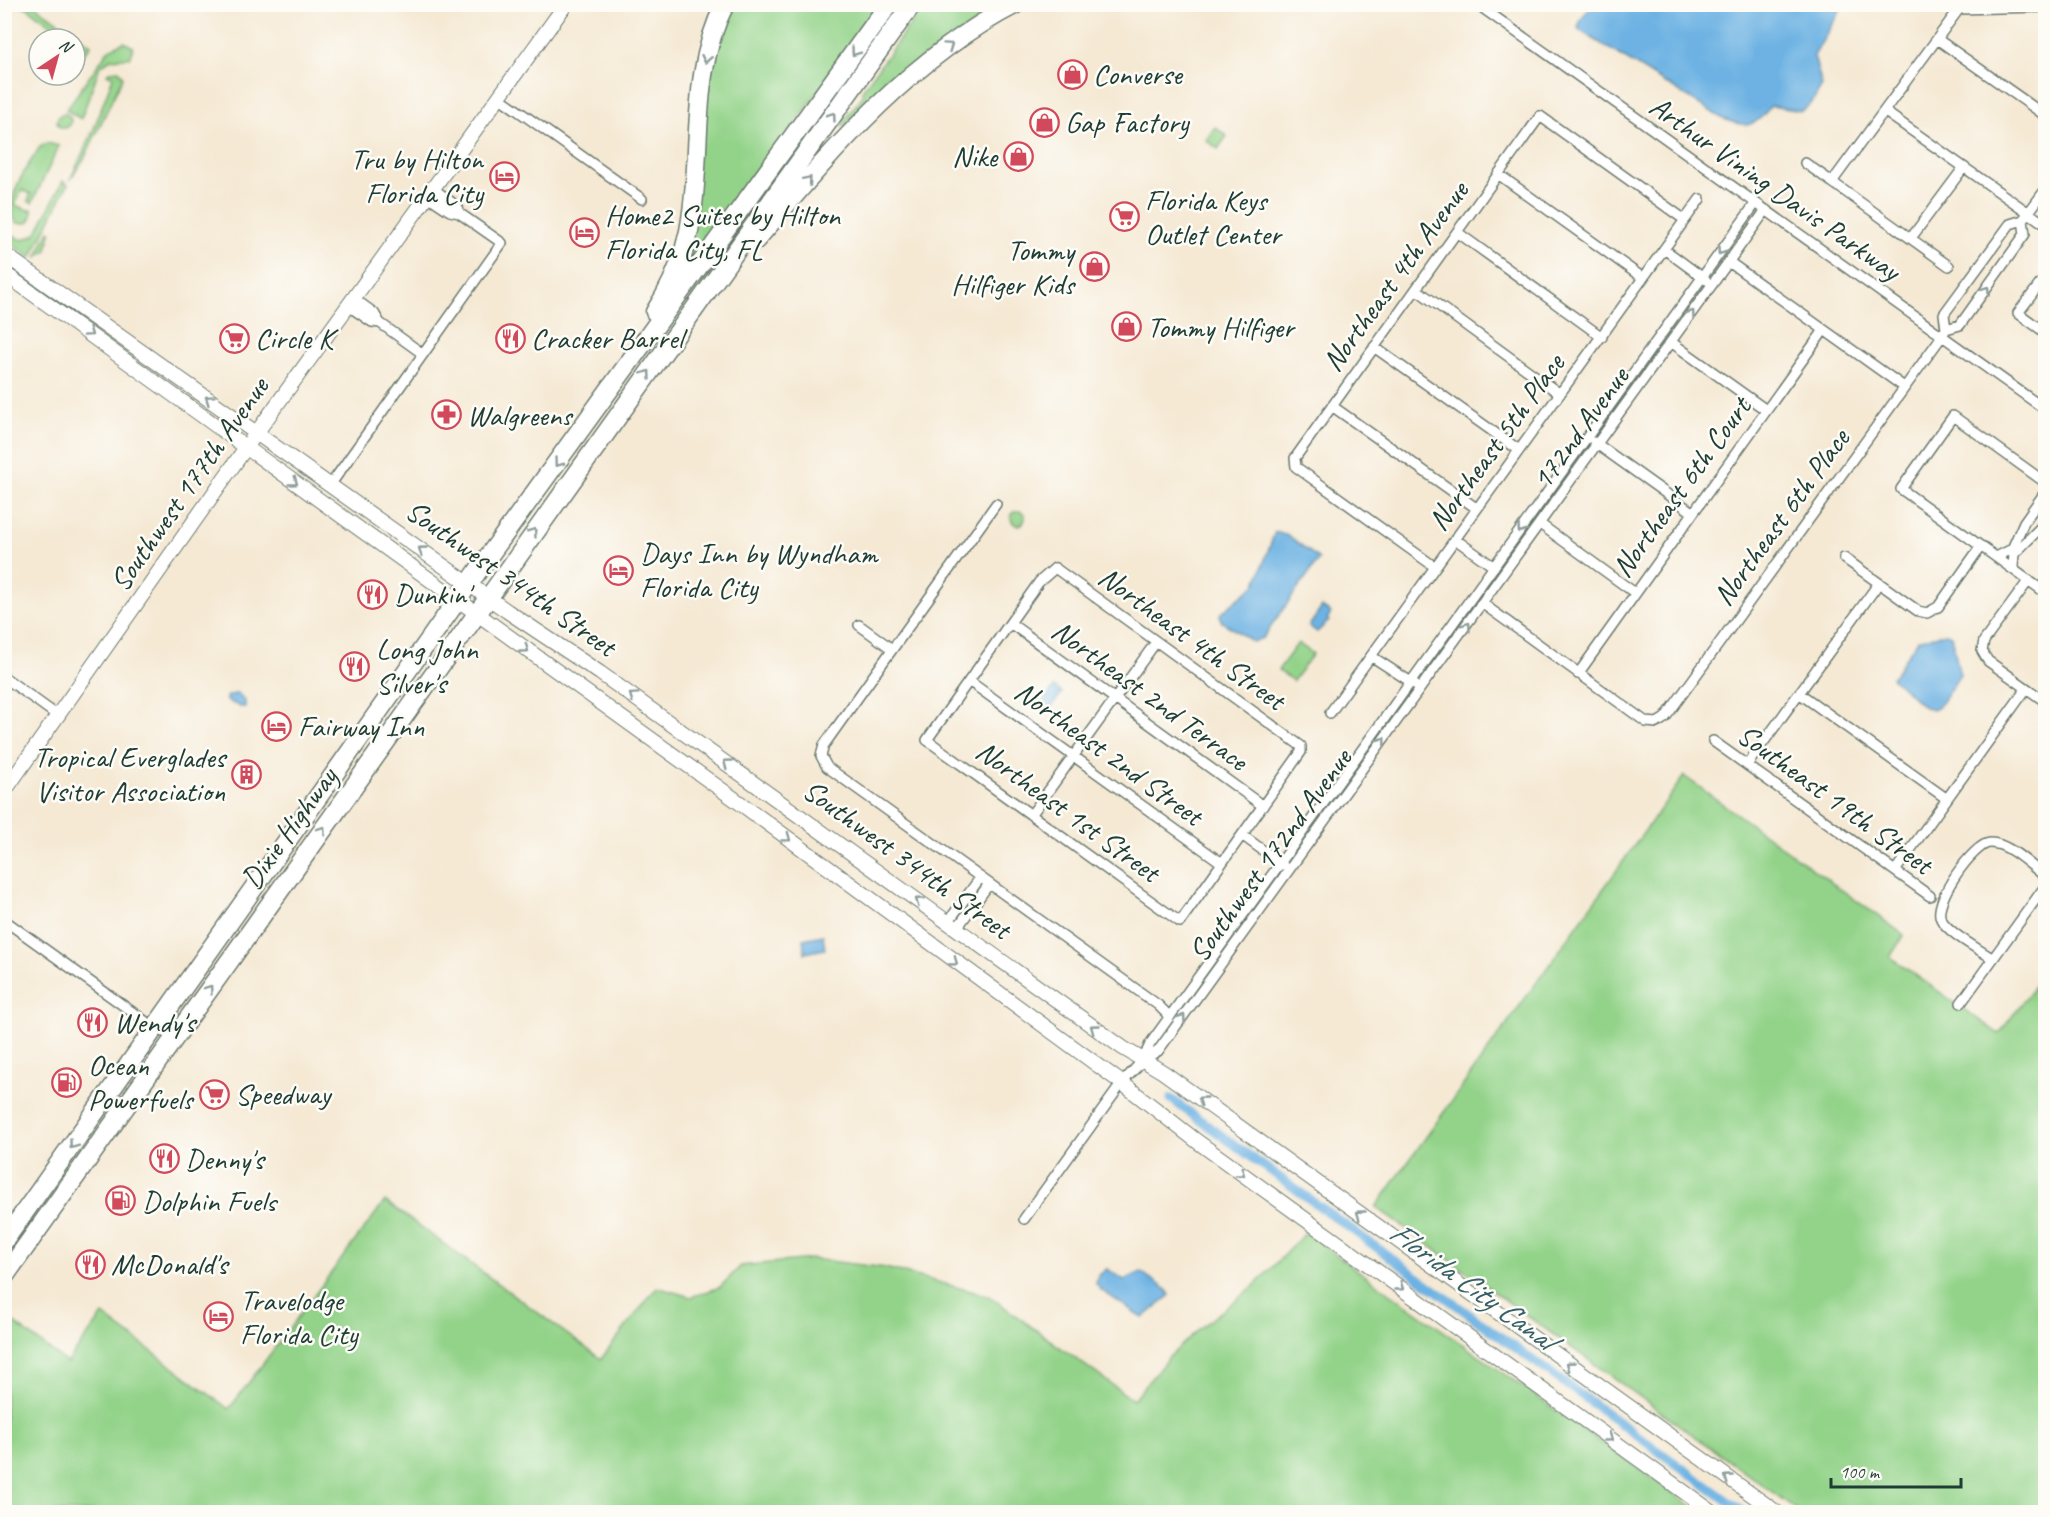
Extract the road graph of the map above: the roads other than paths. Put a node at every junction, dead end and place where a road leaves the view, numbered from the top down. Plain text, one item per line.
1 (566, 4) edge
2 (725, 4) edge
3 (889, 4) edge
4 (912, 4) edge
5 (1016, 4) edge
6 (1477, 4) edge
7 (2046, 6) edge
8 (1937, 39) junction
9 (500, 98) junction
10 (1884, 111) junction
11 (2046, 116) edge
12 (1805, 163) dead end
13 (1964, 167) junction
14 (1498, 174) junction
15 (1832, 182) junction
16 (2046, 189) edge
17 (431, 193) junction
18 (642, 199) dead end
19 (1700, 199) dead end
20 (1755, 204) junction
21 (1766, 210) junction
22 (2026, 216) junction
23 (1685, 220) junction
24 (2046, 225) edge
25 (1456, 232) junction
26 (1911, 238) junction
27 (1993, 246) junction
28 (1664, 249) junction
29 (4, 254) edge
30 (2009, 257) junction
31 (1729, 262) junction
32 (724, 266) junction
33 (1949, 266) dead end
34 (4, 273) edge
35 (2046, 276) edge
36 (1644, 278) junction
37 (1702, 278) junction
38 (1712, 285) junction
39 (1416, 289) junction
40 (353, 303) junction
41 (1824, 330) junction
42 (1944, 332) junction
43 (2046, 333) edge
44 (1602, 337) junction
45 (1671, 342) junction
46 (1374, 347) junction
47 (423, 354) junction
48 (1904, 387) junction
49 (1560, 394) junction
50 (1332, 406) junction
51 (1766, 410) junction
52 (2046, 410) edge
53 (592, 416) junction
54 (257, 432) junction
55 (1587, 437) junction
56 (1598, 444) junction
57 (247, 446) junction
58 (1520, 450) junction
59 (2046, 483) edge
60 (331, 484) junction
61 (2046, 491) edge
62 (996, 504) dead end
63 (1476, 508) junction
64 (1692, 512) junction
65 (2046, 522) edge
66 (1540, 524) junction
67 (2023, 524) junction
68 (2035, 534) junction
69 (1455, 539) junction
70 (1981, 546) junction
71 (1998, 556) junction
72 (1844, 558) dead end
73 (1435, 567) junction
74 (1494, 567) junction
75 (2013, 567) junction
76 (2029, 580) junction
77 (1879, 583) junction
78 (470, 584) junction
79 (1635, 593) junction
80 (2046, 593) edge
81 (488, 597) junction
82 (458, 600) junction
83 (1483, 604) junction
84 (478, 614) junction
85 (1010, 623) junction
86 (859, 624) dead end
87 (1156, 642) junction
88 (892, 649) junction
89 (1371, 656) junction
90 (1422, 667) joint
91 (1432, 673) joint
92 (1578, 674) junction
93 (4, 677) edge
94 (969, 681) junction
95 (1410, 682) junction
96 (1422, 688) junction
97 (2026, 689) junction
98 (1799, 693) junction
99 (1115, 699) junction
100 (2046, 702) edge
101 (1330, 714) dead end
102 (58, 716) junction
103 (1713, 741) dead end
104 (1073, 756) junction
105 (1747, 765) junction
106 (753, 782) junction
107 (4, 792) edge
108 (1947, 799) junction
109 (740, 803) junction
110 (1263, 806) junction
111 (1031, 815) junction
112 (1242, 835) junction
113 (1222, 863) junction
114 (1285, 866) junction
115 (1895, 871) junction
116 (2046, 877) edge
117 (980, 878) junction
118 (989, 884) junction
119 (2046, 885) edge
120 (1930, 896) dead end
121 (4, 920) edge
122 (952, 925) junction
123 (1993, 958) junction
124 (1961, 1003) dead end
125 (1170, 1017) junction
126 (156, 1029) junction
127 (175, 1036) junction
128 (1143, 1060) junction
129 (1122, 1083) junction
130 (1024, 1219) dead end
131 (7, 1237) edge
132 (27, 1244) junction
133 (4, 1277) edge
134 (1712, 1512) edge
135 (1776, 1512) edge

1 - 9 main road, Southwest 177th Avenue
2 -> 53 highway
3 -> 53 highway
32 -> 4 highway, Dixie Highway
32 -> 5 highway
6 - 20 street, Arthur Vining Davis Parkway
7 - 8 street
8 - 10 street
8 - 11 street
9 - 17 main road, Southwest 177th Avenue
9 - 18 street
10 - 13 street
10 - 15 street
12 - 15 street
13 - 22 street
13 - 26 street
14 - 23 street, Northeast 4th Avenue
14 - 25 street, Northeast 4th Avenue
14 - 36 street
15 - 26 street
16 - 22 street
17 - 40 main road, Southwest 177th Avenue
17 - 47 street
19 - 23 street, Northeast 5th Place
20 - 21 street, Arthur Vining Davis Parkway
20 -> 37 street, 172nd Avenue
21 - 31 street, 172nd Avenue
21 - 42 street, Arthur Vining Davis Parkway
22 - 24 street
22 - 27 street
22 - 30 street
23 - 28 street, Northeast 5th Place
25 - 39 street, Northeast 4th Avenue
25 - 44 street
26 - 33 street
27 - 30 street
27 - 42 street
28 - 36 street, Northeast 5th Place
28 - 37 street
54 -> 29 main road, Southwest 344th Street
42 -> 30 street
31 - 38 street, 172nd Avenue
31 - 41 street
81 -> 32 highway, Dixie Highway
34 -> 57 main road, Southwest 344th Street
35 - 43 street
36 - 44 street, Northeast 5th Place
37 - 38 street
37 - 55 street, 172nd Avenue
45 -> 38 street, 172nd Avenue
39 - 46 street, Northeast 4th Avenue
39 - 49 street
40 - 47 street
40 - 54 main road, Southwest 177th Avenue
41 - 48 street
41 - 51 street, Northeast 6th Court
42 - 48 street, Northeast 6th Place
42 - 52 street, Arthur Vining Davis Parkway
44 - 49 street, Northeast 5th Place
45 - 51 street
45 - 56 street, 172nd Avenue
46 - 50 street, Northeast 4th Avenue
46 - 58 street
47 - 60 street
48 - 92 street, Northeast 6th Place
49 - 58 street, Northeast 5th Place
50 - 63 street
50 - 73 street, Northeast 4th Avenue
51 - 64 street, Northeast 6th Court
53 -> 78 highway, Dixie Highway
54 - 57 main road, Southwest 177th Avenue
54 - 60 main road, Southwest 344th Street
55 - 56 street
55 -> 74 street, 172nd Avenue
56 - 64 street
56 - 66 street, 172nd Avenue
57 -> 82 main road, Southwest 344th Street
57 - 102 main road, Southwest 177th Avenue
58 - 63 street, Northeast 5th Place
59 - 70 street
78 -> 60 main road, Southwest 344th Street
61 - 67 street
62 - 88 street
63 - 69 street, Northeast 5th Place
64 - 79 street, Northeast 6th Court
65 - 68 street
66 - 79 street
66 - 83 street, 172nd Avenue
67 - 68 street
67 - 71 street
68 - 75 street
69 - 73 street, Northeast 5th Place
69 - 74 street
70 - 71 street
70 - 77 street
71 - 75 street
72 - 77 street
73 - 89 street, Northeast 5th Place
74 - 90 street, 172nd Avenue
75 - 76 street
76 - 80 street
76 - 97 street
77 - 98 street
78 - 81 main road, Southwest 344th Street
78 - 82 highway, Dixie Highway
79 - 92 street, Northeast 6th Court
81 - 84 highway, Dixie Highway
106 -> 81 main road, Southwest 344th Street
82 - 84 main road, Southwest 344th Street
82 - 126 highway, Dixie Highway
91 -> 83 street, 172nd Avenue
83 - 92 street
84 -> 109 main road, Southwest 344th Street
127 -> 84 highway, Dixie Highway
85 - 87 street, Northeast 4th Street
85 - 94 street
85 - 99 street, Northeast 2nd Terrace
86 - 88 street
87 - 99 street
87 - 110 street, Northeast 4th Street
88 - 117 street
89 - 95 street
89 - 101 street, Northeast 5th Place
90 - 95 street, Southwest 172nd Avenue
91 - 96 street, Southwest 172nd Avenue
93 - 102 street
94 - 104 street, Northeast 2nd Street
94 - 111 street, Northeast 1st Street
95 - 96 street
95 - 114 street, Southwest 172nd Avenue
114 -> 96 street, Southwest 172nd Avenue
97 - 100 street
97 - 108 street
98 - 105 street
98 - 108 street
99 - 104 street
99 - 110 street, Northeast 2nd Terrace
102 - 107 main road, Southwest 177th Avenue
103 - 105 street, Southeast 19th Street
104 - 111 street
104 - 113 street, Northeast 2nd Street
105 - 115 street, Southeast 19th Street
106 - 109 main road
122 -> 106 main road, Southwest 344th Street
108 - 115 street
109 -> 129 main road, Southwest 344th Street
110 - 112 street
111 - 113 street, Northeast 1st Street
112 - 113 street
112 - 114 street
114 - 125 street, Southwest 172nd Avenue
128 -> 114 street, Southwest 172nd Avenue
115 - 120 street, Southeast 19th Street
116 - 123 street
117 - 118 street
117 - 122 street
118 - 122 street
118 - 125 street
119 - 123 street
121 - 126 street
128 -> 122 main road, Southwest 344th Street
123 - 124 street
125 - 128 street, Southwest 172nd Avenue
126 - 127 street
126 -> 131 highway, Dixie Highway
127 - 132 highway, Dixie Highway
128 - 129 street, Southwest 172nd Avenue
135 -> 128 main road, Southwest 344th Street
129 - 130 street, Southwest 172nd Avenue
129 -> 134 main road, Southwest 344th Street
131 - 132 street
132 - 133 highway, Dixie Highway

